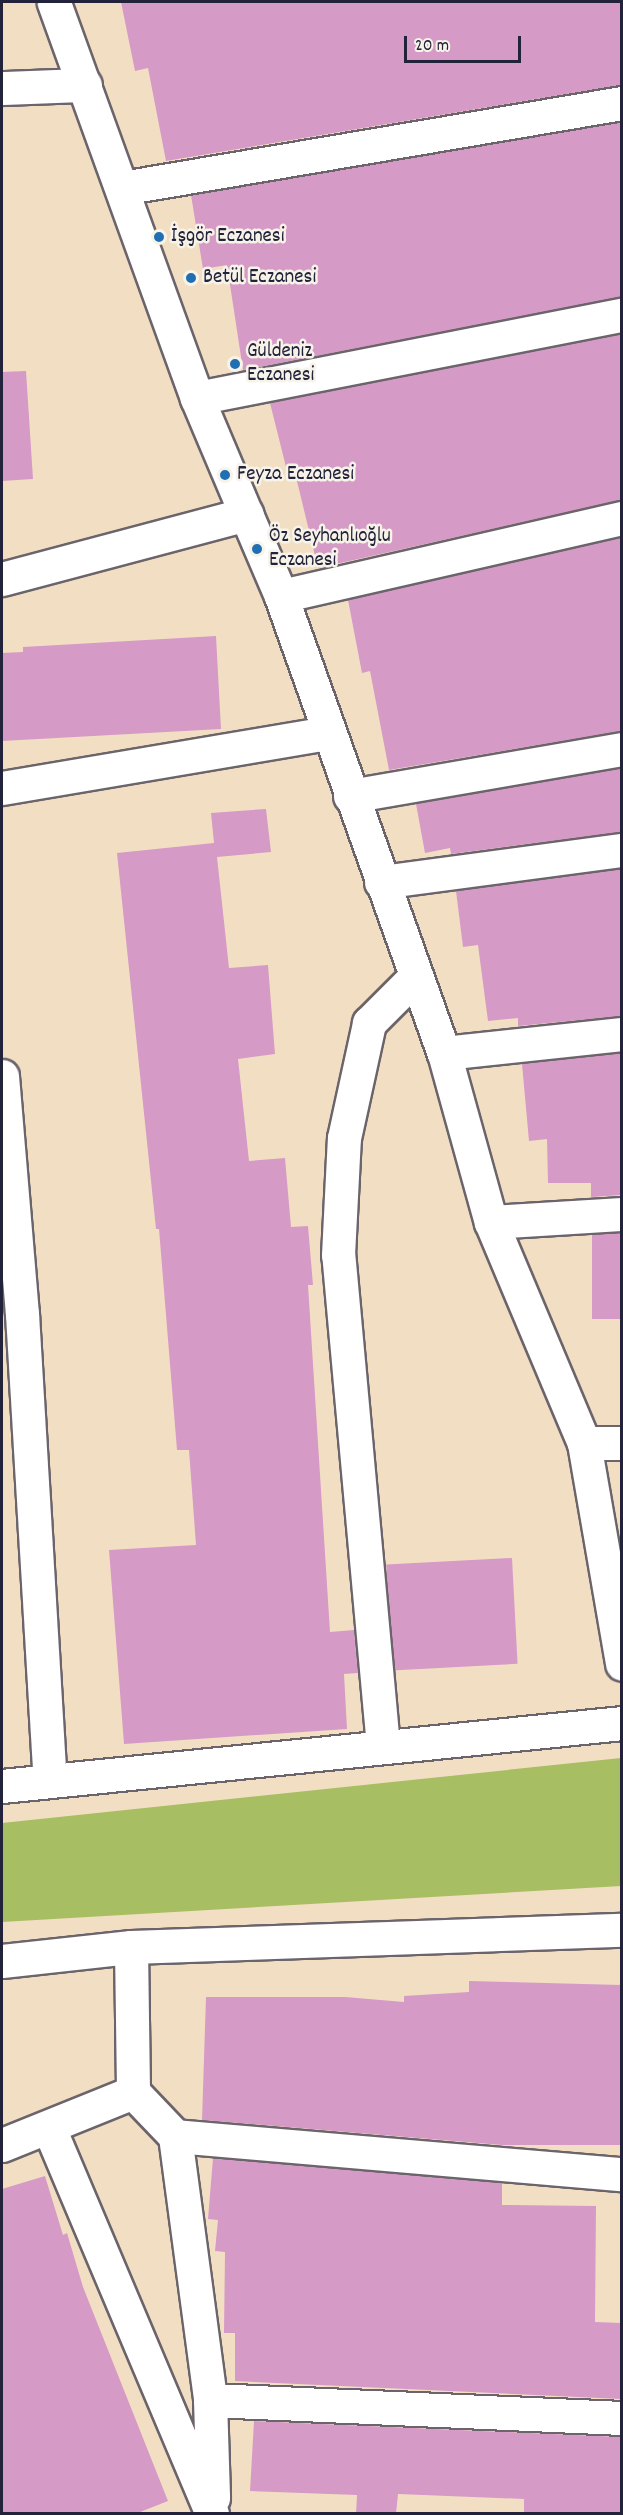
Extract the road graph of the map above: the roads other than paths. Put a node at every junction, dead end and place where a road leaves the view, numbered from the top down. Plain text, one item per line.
1 (54, 2) edge
2 (85, 85) junction
3 (2, 88) edge
4 (621, 103) edge
5 (122, 188) junction
6 (621, 315) edge
7 (197, 398) junction
8 (246, 514) junction
9 (621, 518) edge
10 (2, 579) edge
11 (281, 596) junction
12 (327, 733) junction
13 (621, 749) edge
14 (2, 788) edge
15 (350, 796) junction
16 (621, 850) edge
17 (381, 882) junction
18 (416, 976) junction
19 (621, 1034) edge
20 (444, 1053) junction
21 (2, 1076) edge
22 (621, 1214) edge
23 (491, 1222) junction
24 (12, 1315) edge
25 (584, 1443) junction
26 (621, 1443) edge
27 (621, 1664) edge
28 (621, 1723) edge
29 (383, 1746) junction
30 (50, 1780) junction
31 (2, 1786) edge
32 (621, 1930) edge
33 (131, 1947) junction
34 (2, 1961) edge
35 (133, 2092) junction
36 (49, 2128) junction
37 (175, 2136) junction
38 (2, 2145) edge
39 (621, 2174) edge
40 (210, 2400) junction
41 (621, 2418) edge
42 (212, 2514) edge

1 - 2 street
2 - 3 street
2 - 5 street
4 - 5 street
5 - 7 street
6 - 7 street
7 - 8 street
8 - 10 street
8 - 11 street
9 - 11 street
11 - 12 street
12 - 14 street
12 - 15 street
13 - 15 street
15 - 17 street
16 - 17 street
17 - 18 street
18 - 20 street
18 - 29 street
19 - 20 street
20 - 23 street
21 - 24 street
22 - 23 street
23 - 25 street
24 - 30 street
25 - 26 street
25 - 27 street
28 - 29 street
29 - 30 street
30 - 31 street
32 - 33 street
33 - 34 street
33 - 35 street
35 - 36 street
35 - 37 street
36 - 38 street
36 - 42 street
37 - 39 street
37 - 40 street
40 - 41 street
40 - 42 street

